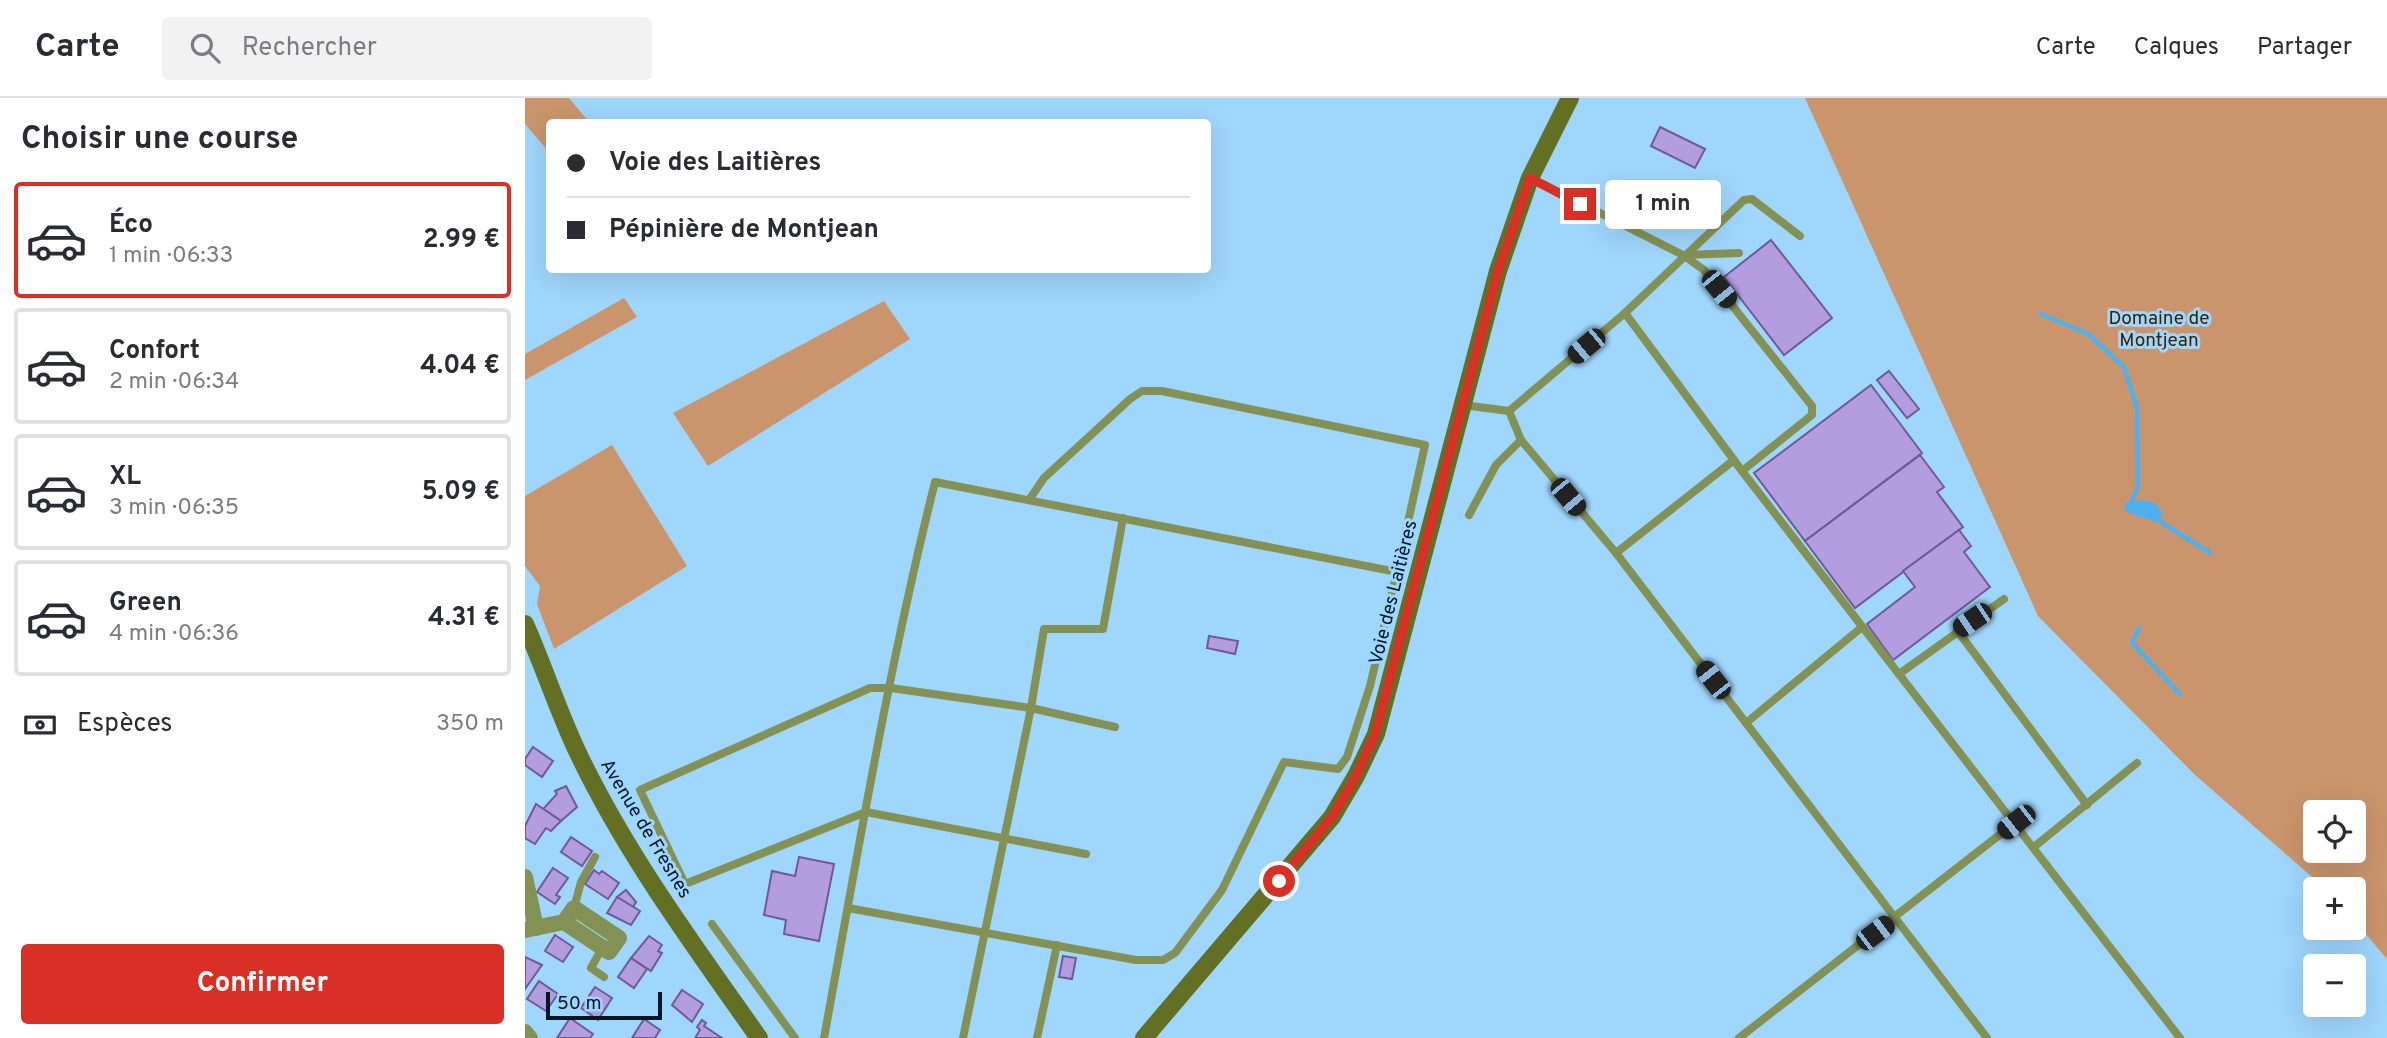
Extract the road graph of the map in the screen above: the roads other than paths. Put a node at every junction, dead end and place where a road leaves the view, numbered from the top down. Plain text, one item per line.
1 (1570, 98) edge
2 (1530, 178) junction
3 (1800, 236) dead end
4 (1739, 253) dead end
5 (1683, 255) junction
6 (1625, 313) junction
7 (1463, 405) junction
8 (1509, 411) junction
9 (1521, 440) junction
10 (1734, 460) junction
11 (1742, 471) junction
12 (1030, 500) junction
13 (1469, 515) dead end
14 (1123, 518) junction
15 (1616, 553) junction
16 (1397, 572) junction
17 (2004, 599) dead end
18 (525, 624) edge
19 (1862, 627) junction
20 (1957, 630) junction
21 (1899, 674) junction
22 (891, 688) junction
23 (1031, 708) junction
24 (1746, 723) junction
25 (1115, 727) dead end
26 (2137, 764) dead end
27 (2087, 805) junction
28 (866, 812) junction
29 (2016, 822) junction
30 (1004, 837) junction
31 (2034, 847) junction
32 (1086, 854) dead end
33 (595, 857) dead end
34 (525, 877) edge
35 (574, 908) junction
36 (848, 908) junction
37 (1894, 918) junction
38 (564, 922) junction
39 (712, 924) dead end
40 (530, 929) edge
41 (985, 931) junction
42 (1056, 945) junction
43 (602, 948) junction
44 (604, 977) dead end
45 (525, 1032) edge
46 (530, 1038) edge
47 (759, 1038) edge
48 (795, 1038) edge
49 (824, 1038) edge
50 (963, 1038) edge
51 (1037, 1038) edge
52 (1144, 1038) edge
53 (1739, 1038) edge
54 (1987, 1038) edge
55 (2180, 1038) edge

1 - 2 street, Voie des Laitières
2 - 5 lane
2 - 7 street, Voie des Laitières
3 - 5 lane
4 - 5 lane
5 - 6 lane
5 - 11 lane
6 - 8 lane
6 - 10 lane
7 - 8 lane
7 - 52 street, Voie des Laitières
8 - 9 lane
9 - 13 lane
9 - 15 lane
10 - 11 lane
10 - 15 lane
11 - 19 lane
12 - 14 lane
12 - 16 lane
12 - 22 lane
14 - 16 lane
14 - 23 lane
15 - 24 lane
16 - 42 lane
17 - 20 lane
18 - 47 street, Avenue de Fresnes
19 - 21 lane
19 - 24 lane
20 - 21 lane
20 - 27 lane
21 - 29 lane
22 - 23 lane
22 - 28 lane
22 - 28 lane
23 - 25 lane
23 - 30 lane
24 - 37 lane
26 - 27 lane
27 - 31 lane
28 - 30 lane
28 - 36 lane
29 - 31 lane
29 - 37 lane
30 - 32 lane
30 - 41 lane
31 - 55 lane
33 - 35 lane
34 - 40 street
35 - 38 street
35 - 43 street
36 - 41 lane
36 - 49 lane
37 - 53 lane
37 - 54 lane
38 - 40 street
38 - 43 street
39 - 48 lane
41 - 42 lane
41 - 50 lane
42 - 51 lane
43 - 44 lane
45 - 46 street

